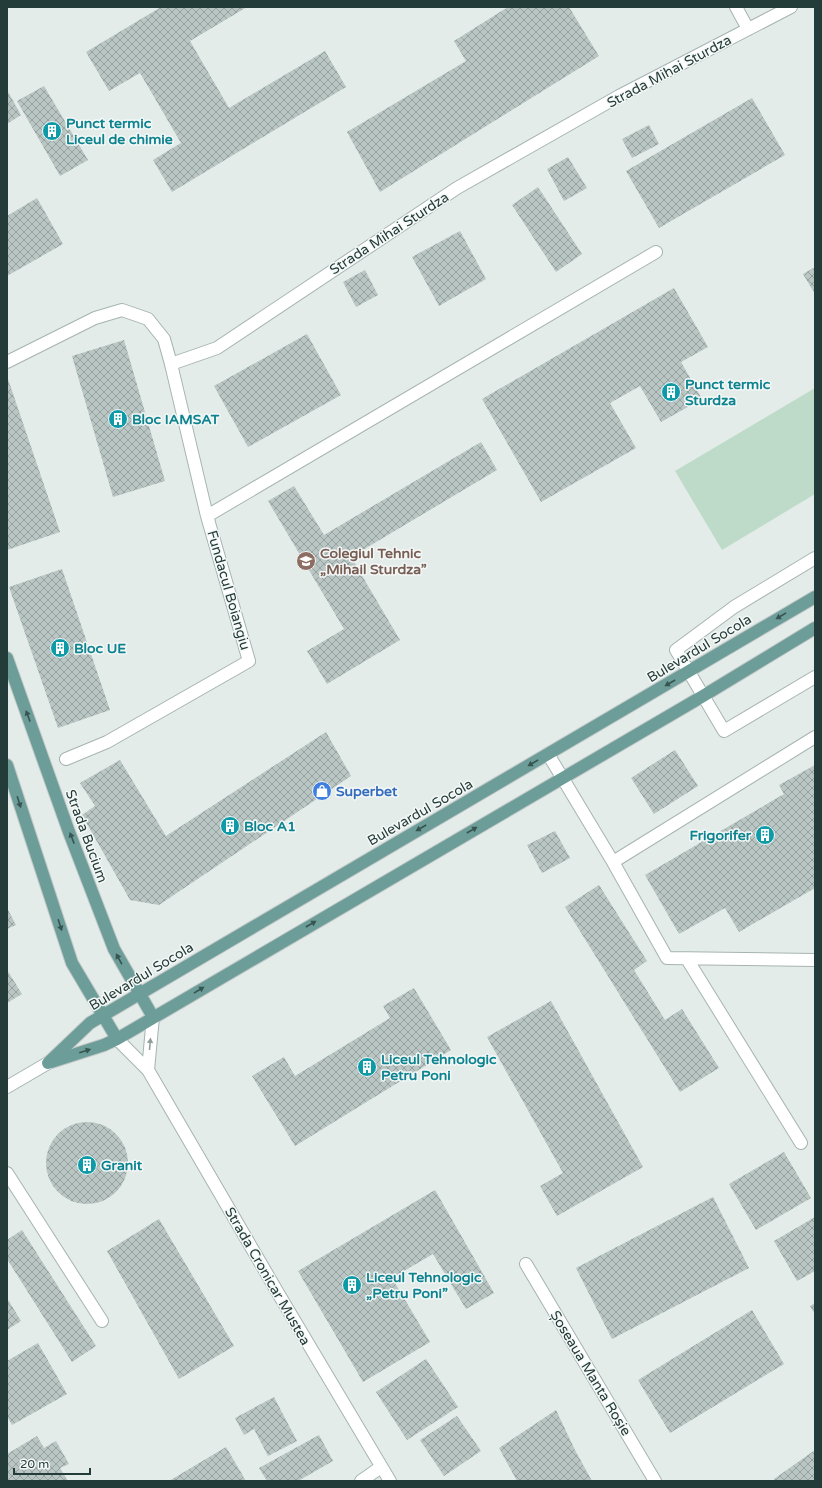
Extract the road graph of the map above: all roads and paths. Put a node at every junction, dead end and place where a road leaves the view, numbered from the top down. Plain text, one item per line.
1 (736, 7) edge
2 (791, 7) edge
3 (748, 29) junction
4 (656, 252) dead end
5 (7, 362) edge
6 (171, 364) junction
7 (207, 516) junction
8 (815, 558) edge
9 (815, 596) edge
10 (815, 628) edge
11 (7, 658) edge
12 (689, 672) junction
13 (815, 677) edge
14 (703, 696) junction
15 (815, 737) edge
16 (548, 754) junction
17 (66, 759) dead end
18 (7, 765) edge
19 (562, 778) junction
20 (613, 862) junction
21 (687, 959) junction
22 (815, 960) edge
23 (139, 994) junction
24 (103, 1015) junction
25 (153, 1017) junction
26 (116, 1038) junction
27 (48, 1063) junction
28 (148, 1070) junction
29 (7, 1087) edge
30 (801, 1143) dead end
31 (7, 1173) edge
32 (526, 1264) dead end
33 (102, 1321) dead end
34 (381, 1467) junction
35 (361, 1481) edge
36 (390, 1481) edge
37 (655, 1481) edge

1 - 3 street
2 - 3 street, Strada Mihai Sturdza
3 - 6 street, Strada Mihai Sturdza
4 - 7 street
5 - 6 street
6 - 7 street, Fundacul Boiangiu
7 - 17 street, Fundacul Boiangiu
8 - 12 street
9 -> 12 main road, Bulevardul Socola
10 - 14 main road, Bulevardul Socola
23 -> 11 main road, Strada Bucium
12 - 14 street
12 -> 16 main road, Bulevardul Socola
13 - 14 street
14 - 19 main road, Bulevardul Socola
15 - 20 street
16 - 19 street
16 -> 23 main road, Bulevardul Socola
18 -> 24 main road
19 - 20 street
25 -> 19 main road, Bulevardul Socola
20 - 21 street
21 - 22 street
21 - 30 street
23 - 24 main road, Bulevardul Socola
23 - 25 main road, Strada Bucium
24 - 26 main road
24 - 27 main road, Bulevardul Socola
25 - 26 main road, Bulevardul Socola
28 -> 25 street
27 -> 26 main road, Bulevardul Socola
26 - 28 street, Strada Cronicar Mustea
27 - 29 street, Bulevardul Socola
28 - 34 street, Strada Cronicar Mustea
31 - 33 street
32 - 37 street, Șoseaua Manta Roșie
34 - 35 street
34 - 36 street, Strada Cronicar Mustea

